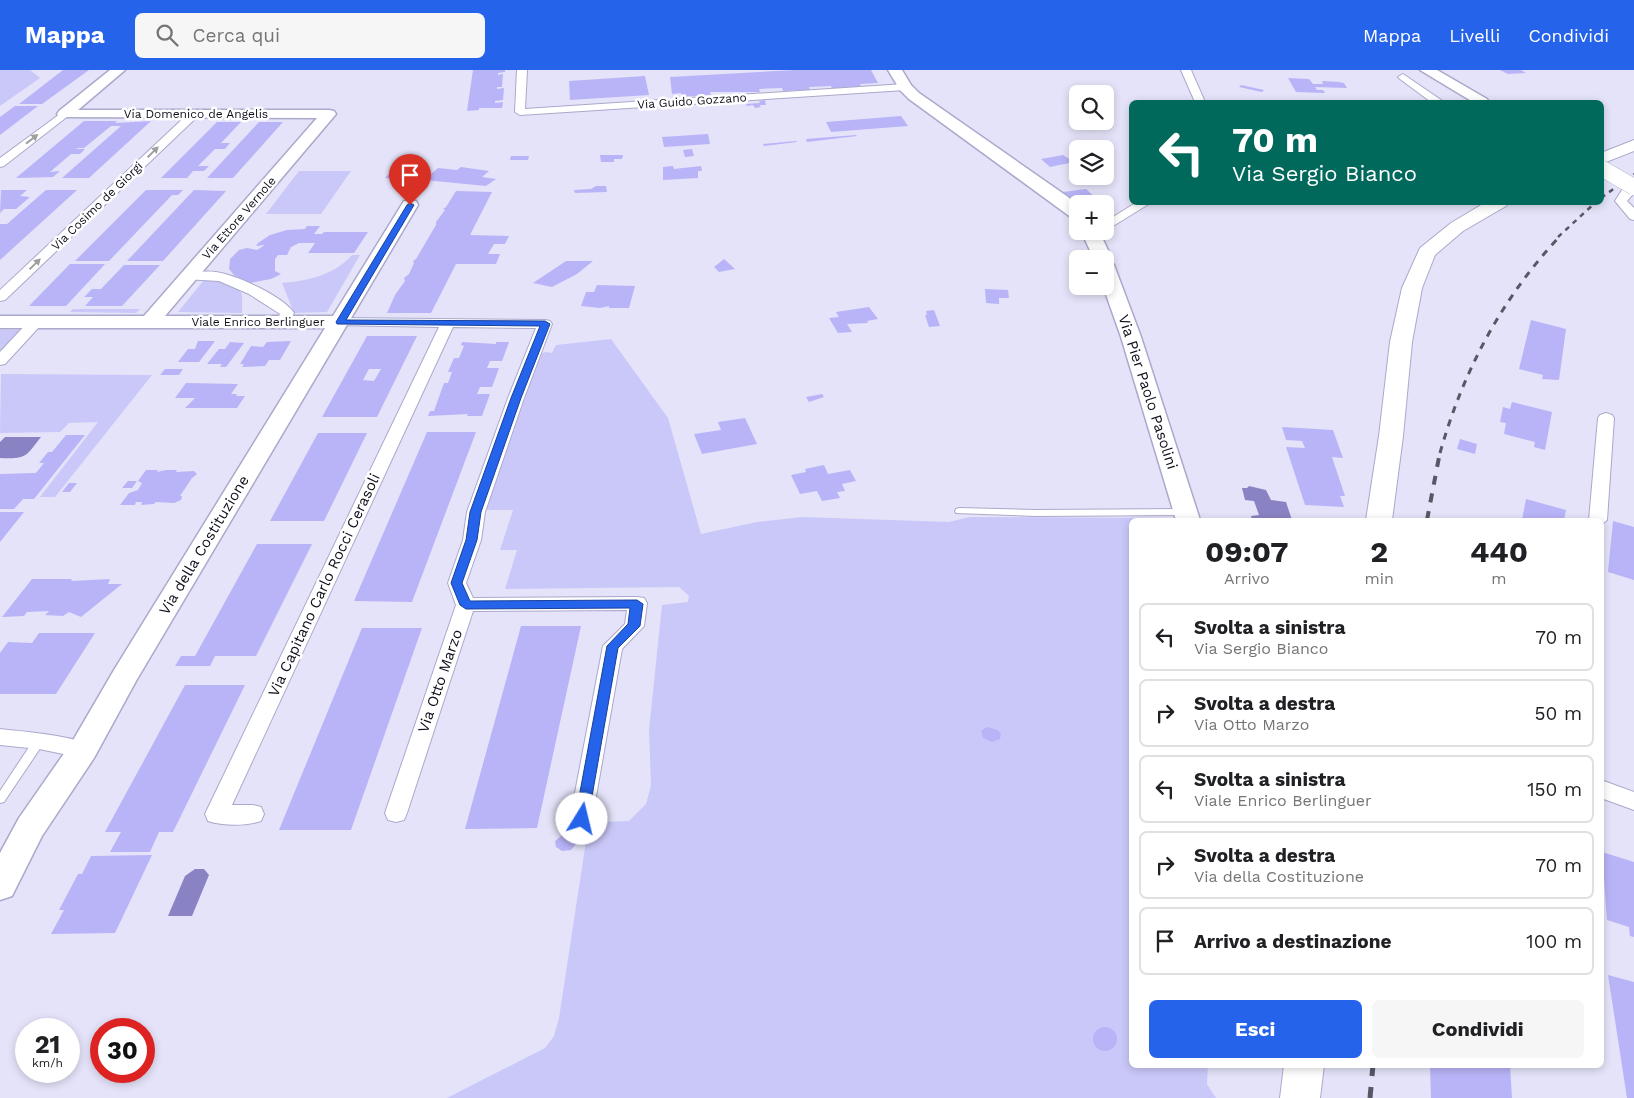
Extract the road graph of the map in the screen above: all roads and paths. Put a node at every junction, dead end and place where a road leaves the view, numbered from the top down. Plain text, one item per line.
1 (118, 70) edge
2 (522, 70) edge
3 (895, 70) edge
4 (1186, 70) edge
5 (1426, 70) edge
6 (1403, 77) dead end
7 (905, 88) junction
8 (1198, 100) edge
9 (1434, 100) edge
10 (1478, 100) edge
11 (64, 114) junction
12 (194, 114) junction
13 (329, 114) joint
14 (1634, 145) edge
15 (1604, 158) edge
16 (0, 164) edge
17 (1604, 170) edge
18 (1634, 188) edge
19 (410, 205) dead end
20 (1141, 205) edge
21 (1495, 205) edge
22 (1069, 207) edge
23 (1634, 216) edge
24 (1114, 222) edge
25 (189, 276) junction
26 (1114, 290) edge
27 (0, 298) edge
28 (0, 322) edge
29 (149, 322) junction
30 (283, 322) junction
31 (340, 322) junction
32 (34, 323) junction
33 (448, 323) junction
34 (0, 361) edge
35 (1606, 418) dead end
36 (960, 511) dead end
37 (1187, 516) edge
38 (1379, 518) edge
39 (1598, 518) edge
40 (466, 605) junction
41 (0, 737) edge
42 (39, 741) junction
43 (83, 750) junction
44 (1604, 790) edge
45 (0, 798) edge
46 (1634, 801) edge
47 (396, 812) dead end
48 (253, 814) dead end
49 (582, 819) dead end
50 (0, 886) edge
51 (1304, 1068) edge
52 (1300, 1098) edge

1 - 11 street
2 - 7 street, Via Guido Gozzano
3 - 7 street
4 - 8 street
5 - 10 street
6 - 9 street
7 - 22 street
11 - 12 street, Via Domenico de Angelis
16 -> 11 street
12 - 13 street, Via Domenico de Angelis
27 -> 12 street, Via Cosimo de Giorgi
13 - 25 street, Via Ettore Vernole
14 - 15 main road
17 - 18 street, bridge
18 - 23 street
19 - 31 street, Via della Costituzione
20 - 24 street
21 - 38 main road
25 - 29 street, Via Ettore Vernole
25 - 30 street
26 - 37 street, Via Pier Paolo Pasolini
28 - 32 street, Viale Enrico Berlinguer
29 - 30 street, Viale Enrico Berlinguer
29 - 32 street, Viale Enrico Berlinguer
30 - 31 street, Viale Enrico Berlinguer
31 - 33 street, Viale Enrico Berlinguer
31 - 43 street, Via della Costituzione
32 - 34 street
33 - 40 street, Viale Enrico Berlinguer
33 - 48 street, Via Capitano Carlo Rocci Cerasoli
35 - 39 street
36 - 37 lane
40 - 47 street, Via Otto Marzo
40 - 49 street
41 - 42 street
42 - 43 street
42 - 45 lane
43 - 50 street, Via della Costituzione
44 - 46 street
51 - 52 main road

